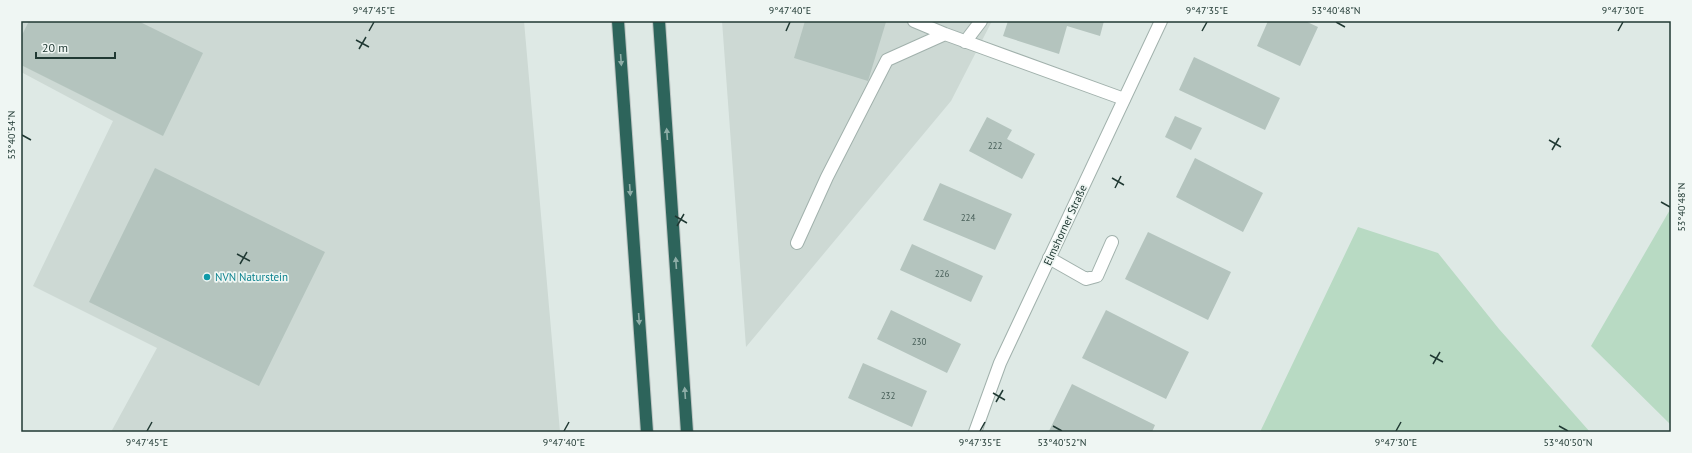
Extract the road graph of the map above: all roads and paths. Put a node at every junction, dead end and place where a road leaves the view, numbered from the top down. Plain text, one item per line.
1 (618, 21) edge
2 (659, 21) edge
3 (914, 21) edge
4 (981, 21) edge
5 (1161, 21) edge
6 (945, 34) junction
7 (965, 42) junction
8 (1124, 99) junction
9 (1112, 242) dead end
10 (798, 244) dead end
11 (1049, 258) junction
12 (647, 432) edge
13 (687, 432) edge
14 (975, 432) edge

1 -> 12 highway
13 -> 2 highway
3 - 6 street
4 - 7 street
5 - 8 street, Elmshorner Straße
6 - 7 street
6 - 10 street
7 - 8 street
8 - 11 street, Elmshorner Straße
9 - 11 street
11 - 14 street, Elmshorner Straße

